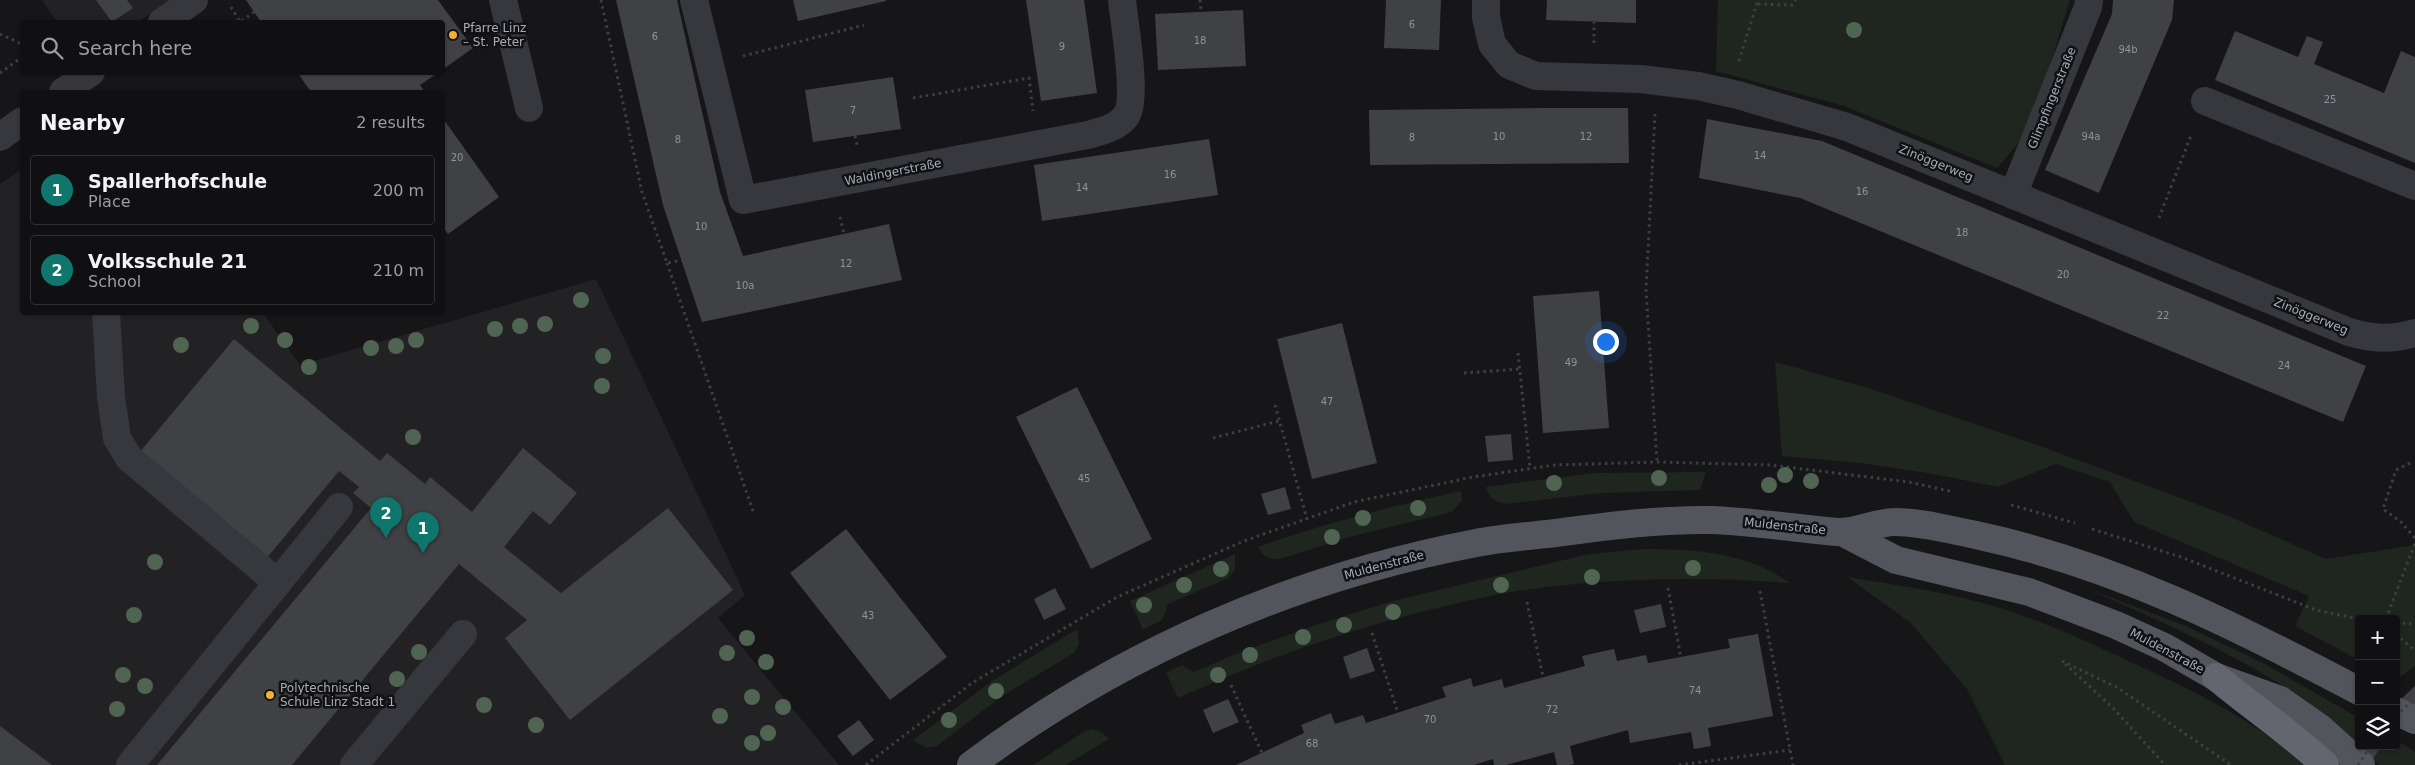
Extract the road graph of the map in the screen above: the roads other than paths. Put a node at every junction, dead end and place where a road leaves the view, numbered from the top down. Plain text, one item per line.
1 (194, 0) edge
2 (504, 0) edge
3 (694, 0) edge
4 (1122, 0) edge
5 (1486, 0) edge
6 (2089, 0) edge
7 (165, 20) edge
8 (87, 75) edge
9 (66, 90) edge
10 (2205, 101) road end
11 (529, 108) dead end
12 (20, 122) edge
13 (0, 137) edge
14 (2415, 186) edge
15 (2013, 195) junction
16 (106, 315) edge
17 (2415, 333) edge
18 (340, 507) dead end
19 (1842, 532) junction
20 (278, 583) junction
21 (463, 634) dead end
22 (2216, 677) junction
23 (2355, 689) edge
24 (2400, 713) edge
25 (2415, 720) edge
26 (130, 765) edge
27 (354, 765) edge
28 (971, 765) edge
29 (2325, 765) edge
30 (2359, 765) edge

1 - 7 street
2 - 11 street
3 - 4 street, Waldingerstraße
5 - 15 street, Zinöggerweg
6 - 15 street, Glimpfingerstraße
8 - 9 street
10 - 14 street
12 - 13 street
15 - 17 street, Zinöggerweg
16 - 20 street
18 - 20 street
19 - 22 main road, Muldenstraße
19 - 23 main road, Muldenstraße
19 - 28 main road, Muldenstraße
20 - 26 street
21 - 27 street
22 - 29 highway
22 - 30 main road, Muldenstraße
24 - 25 main road

